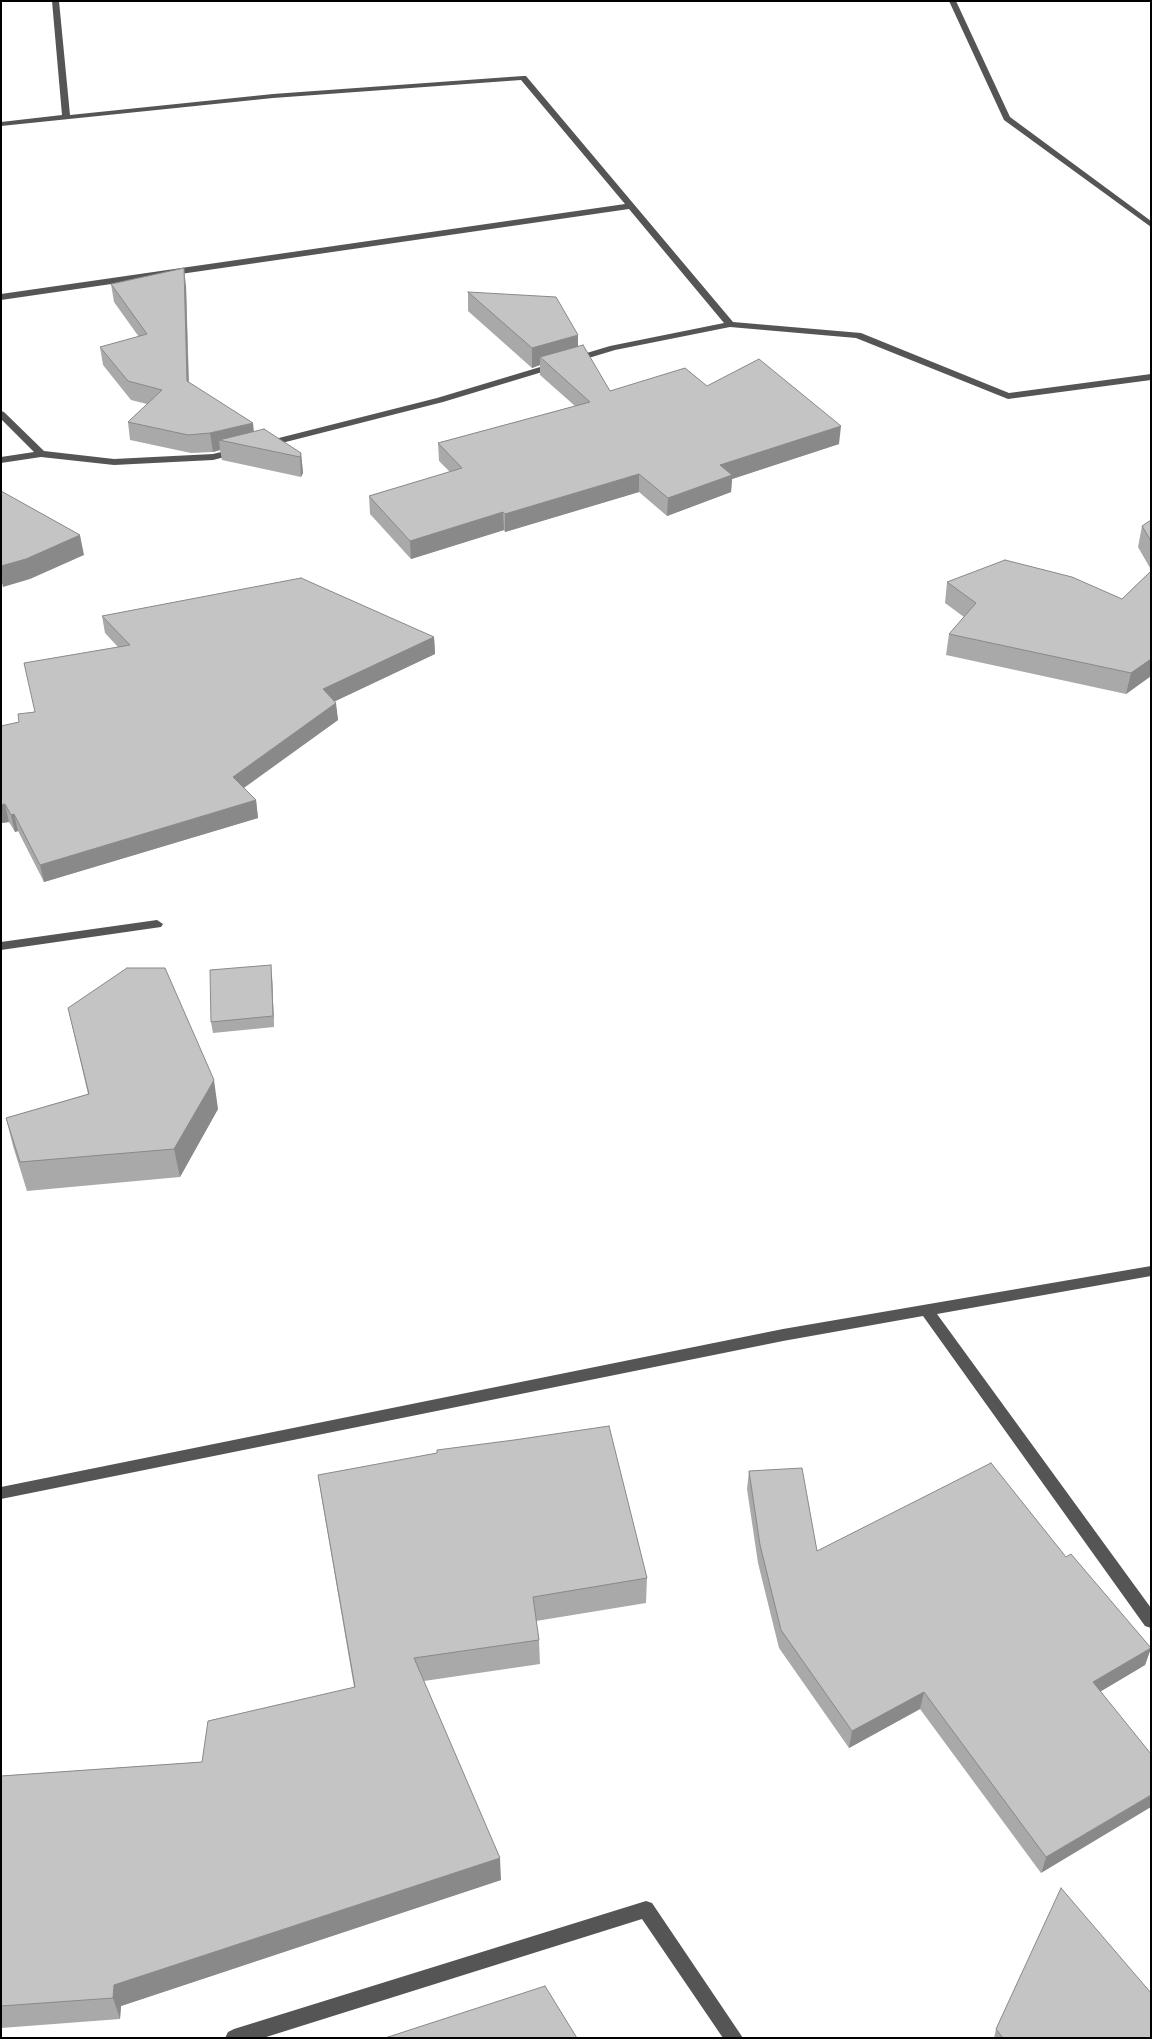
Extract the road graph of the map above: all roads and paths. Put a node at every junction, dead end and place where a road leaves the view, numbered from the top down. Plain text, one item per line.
1 (55, 1) edge
2 (952, 1) edge
3 (66, 117) junction
4 (1, 124) edge
5 (630, 206) junction
6 (1151, 226) edge
7 (1, 297) edge
8 (730, 324) junction
9 (1151, 377) edge
10 (1, 414) edge
11 (41, 454) junction
12 (1, 460) edge
13 (157, 924) dead end
14 (1, 946) edge
15 (1151, 1271) edge
16 (926, 1310) junction
17 (1, 1493) edge
18 (1151, 1621) edge
19 (234, 2038) edge
20 (734, 2038) edge

1 - 3 street
2 - 6 street
3 - 4 street
3 - 5 street
5 - 7 street
5 - 8 street
8 - 9 street
8 - 11 street
10 - 11 street
11 - 12 street
13 - 14 street
15 - 16 street
16 - 17 street
16 - 18 street
19 - 20 street

